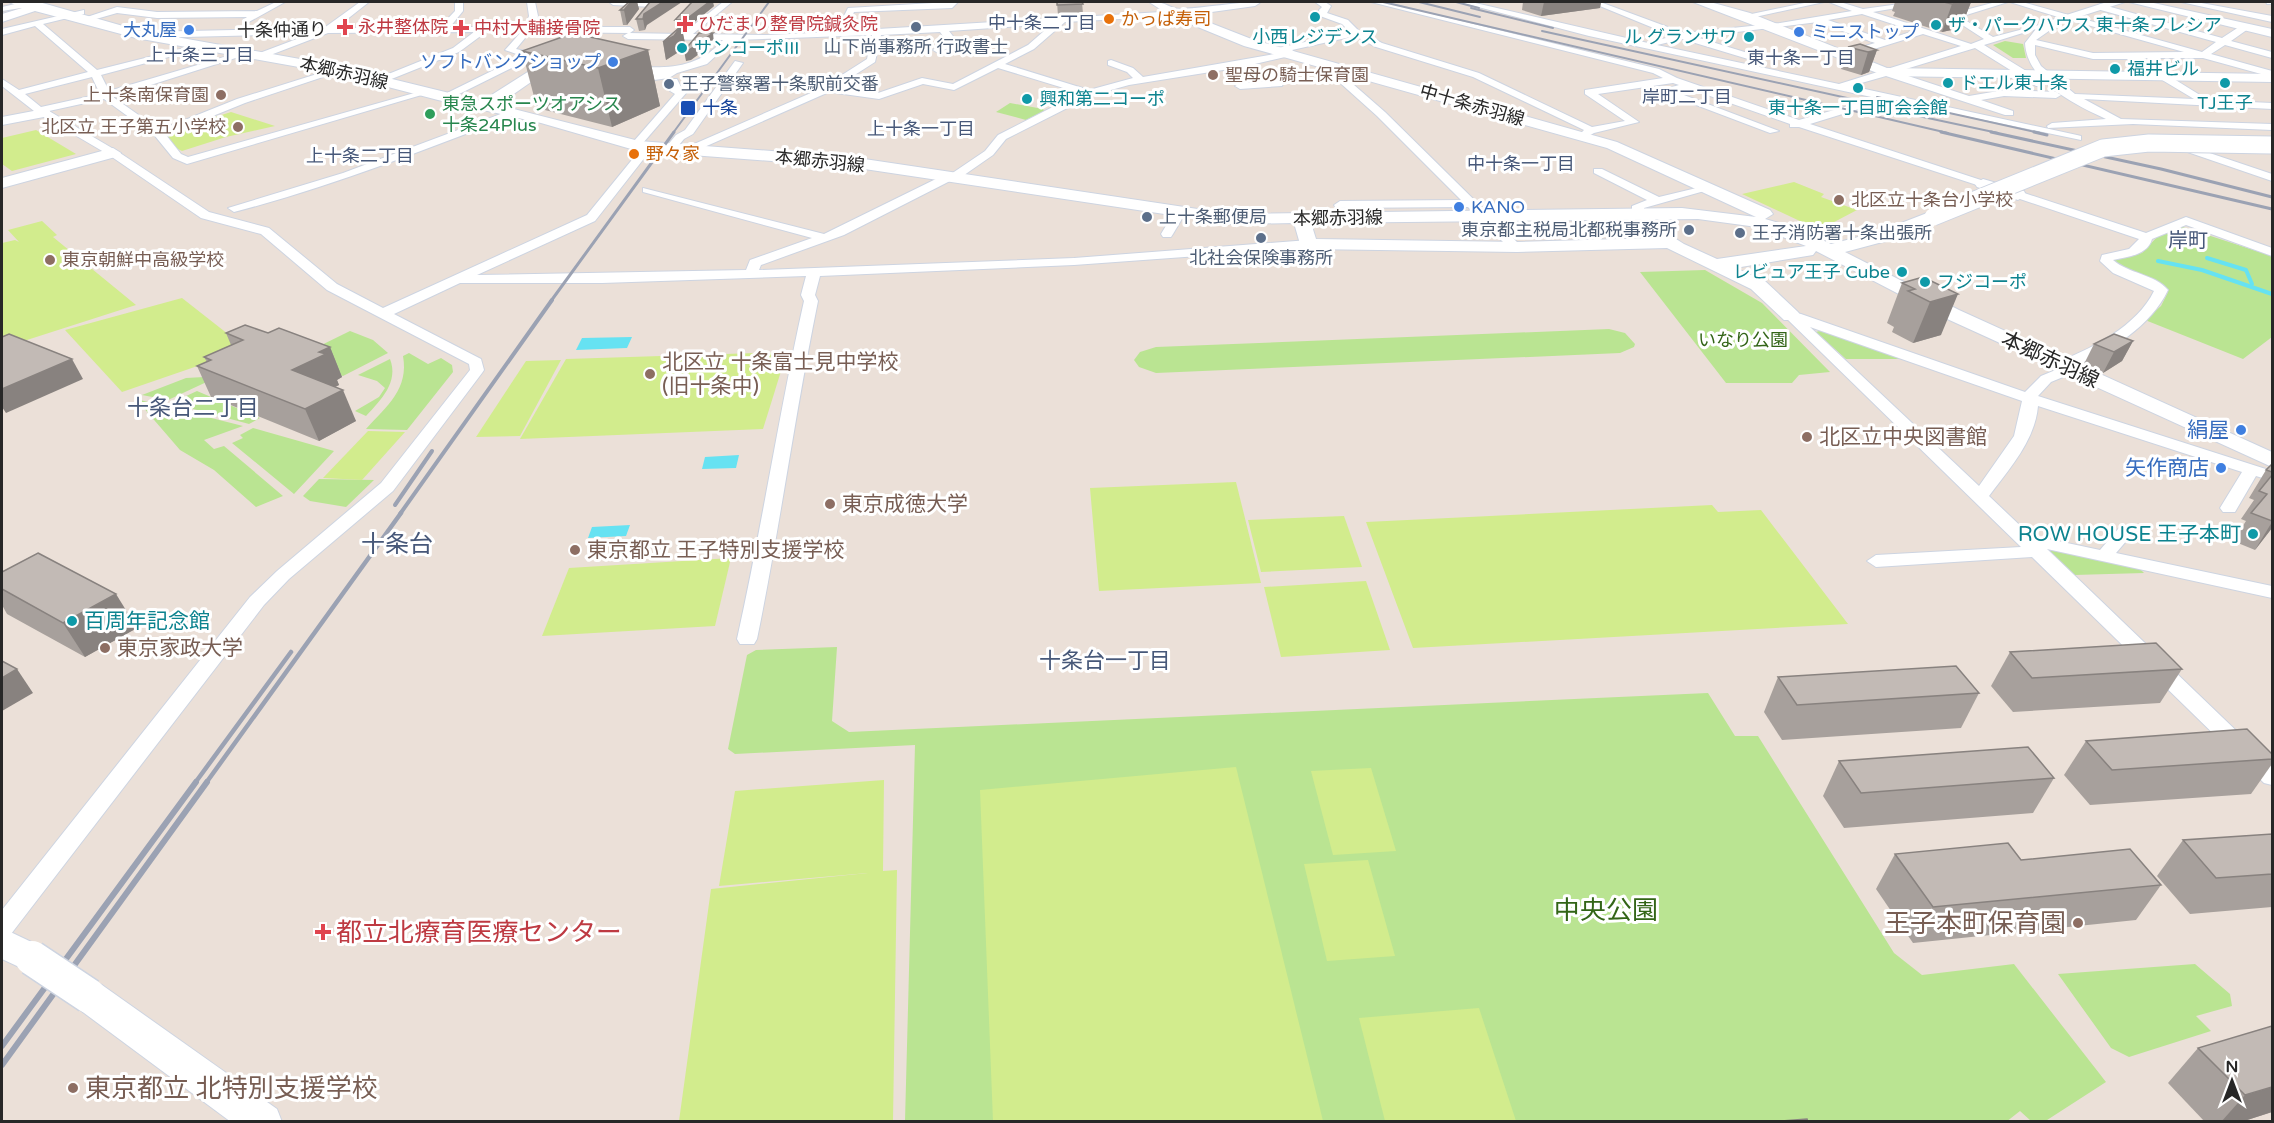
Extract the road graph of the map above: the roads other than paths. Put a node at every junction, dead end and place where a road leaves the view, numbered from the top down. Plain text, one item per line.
1 (112, 2) edge
2 (281, 2) edge
3 (365, 2) edge
4 (459, 2) edge
5 (531, 2) edge
6 (613, 2) edge
7 (728, 2) edge
8 (954, 2) edge
9 (1155, 2) edge
10 (1247, 2) edge
11 (1375, 2) edge
12 (1463, 2) edge
13 (1594, 2) edge
14 (1699, 2) edge
15 (1764, 2) edge
16 (1820, 2) edge
17 (1833, 2) edge
18 (1911, 2) edge
19 (1931, 2) edge
20 (2004, 2) edge
21 (2014, 2) edge
22 (2120, 2) edge
23 (2134, 2) edge
24 (2185, 2) edge
25 (654, 3) edge
26 (1478, 3) edge
27 (35, 4) edge
28 (893, 4) edge
29 (855, 5) edge
30 (1517, 5) dead end
31 (2221, 5) edge
32 (1318, 6) edge
33 (2100, 7) junction
34 (68, 8) edge
35 (1785, 8) junction
36 (2, 9) edge
37 (1495, 9) junction
38 (1866, 11) junction
39 (1175, 13) junction
40 (2201, 13) junction
41 (258, 14) junction
42 (644, 14) edge
43 (1956, 15) junction
44 (1746, 16) junction
45 (2068, 17) junction
46 (2, 18) edge
47 (2272, 19) edge
48 (82, 20) junction
49 (1062, 20) junction
50 (1818, 20) junction
51 (637, 22) edge
52 (37, 24) junction
53 (1774, 27) junction
54 (2245, 27) junction
55 (941, 28) junction
56 (443, 29) junction
57 (2173, 29) junction
58 (327, 30) junction
59 (483, 30) junction
60 (529, 30) junction
61 (598, 30) junction
62 (877, 30) junction
63 (230, 31) junction
64 (1923, 31) junction
65 (2, 32) edge
66 (840, 32) junction
67 (629, 33) junction
68 (1356, 33) junction
69 (2272, 33) edge
70 (143, 35) junction
71 (2134, 35) junction
72 (1684, 36) junction
73 (684, 37) junction
74 (729, 39) junction
75 (2148, 39) junction
76 (594, 41) edge
77 (1993, 41) junction
78 (2031, 41) junction
79 (2124, 41) dead end
80 (1885, 42) junction
81 (2221, 42) junction
82 (1643, 44) junction
83 (1975, 46) junction
84 (209, 47) junction
85 (2114, 47) dead end
86 (938, 50) dead end
87 (1286, 52) junction
88 (242, 53) junction
89 (1842, 55) junction
90 (2203, 55) junction
91 (2272, 55) edge
92 (260, 56) junction
93 (2129, 56) junction
94 (681, 57) dead end
95 (1605, 58) junction
96 (1255, 61) junction
97 (738, 63) dead end
98 (1111, 63) dead end
99 (998, 65) junction
100 (1229, 66) junction
101 (578, 67) edge
102 (1342, 67) junction
103 (1274, 69) dead end
104 (339, 70) junction
105 (671, 72) junction
106 (1885, 72) junction
107 (2024, 73) junction
108 (2043, 74) junction
109 (96, 75) junction
110 (2163, 76) junction
111 (2272, 76) edge
112 (489, 77) junction
113 (523, 80) junction
114 (1141, 80) junction
115 (1673, 80) junction
116 (379, 81) junction
117 (2, 82) edge
118 (1278, 84) dead end
119 (1844, 85) junction
120 (1690, 86) junction
121 (826, 89) junction
122 (421, 92) junction
123 (17, 93) junction
124 (1089, 93) junction
125 (106, 95) junction
126 (2056, 95) junction
127 (2073, 96) junction
128 (1890, 97) junction
129 (445, 98) junction
130 (1967, 99) junction
131 (2206, 102) junction
132 (484, 106) junction
133 (2272, 106) edge
134 (1937, 108) junction
135 (42, 111) junction
136 (514, 112) junction
137 (2119, 121) junction
138 (2, 122) edge
139 (2103, 122) junction
140 (1797, 124) junction
141 (2244, 125) junction
142 (2272, 127) edge
143 (1774, 131) junction
144 (1587, 133) junction
145 (159, 134) junction
146 (2154, 136) junction
147 (1755, 137) dead end
148 (2077, 138) dead end
149 (2272, 140) edge
150 (644, 144) junction
151 (2272, 145) edge
152 (670, 149) junction
153 (689, 150) junction
154 (2187, 150) junction
155 (2272, 150) edge
156 (113, 153) junction
157 (1598, 171) dead end
158 (950, 177) junction
159 (2272, 178) edge
160 (2, 183) edge
161 (1983, 184) joint
162 (1709, 188) junction
163 (647, 190) dead end
164 (2011, 193) junction
165 (1656, 200) junction
166 (1470, 203) junction
167 (1340, 205) dead end
168 (234, 208) dead end
169 (1179, 212) junction
170 (1638, 213) junction
171 (1483, 216) junction
172 (1301, 218) junction
173 (1935, 218) junction
174 (1780, 228) junction
175 (1167, 234) dead end
176 (2146, 237) junction
177 (826, 238) junction
178 (1670, 243) junction
179 (1309, 244) junction
180 (1515, 248) junction
181 (1831, 250) junction
182 (1807, 251) dead end
183 (2272, 252) edge
184 (1716, 265) junction
185 (814, 272) junction
186 (751, 274) junction
187 (459, 279) junction
188 (384, 313) junction
189 (1791, 315) junction
190 (2066, 367) junction
191 (2031, 399) junction
192 (2272, 460) edge
193 (2251, 471) junction
194 (2272, 476) edge
195 (1981, 495) junction
196 (2229, 508) dead end
197 (2125, 532) dead end
198 (2034, 546) junction
199 (2104, 556) junction
200 (1876, 561) dead end
201 (2272, 592) edge
202 (747, 639) dead end
203 (2270, 772) edge
204 (2, 927) edge
205 (17, 951) edge
206 (263, 1122) edge

1 - 34 street
2 - 41 street
3 - 58 street
4 - 56 street
5 - 60 street
6 - 25 street
7 - 73 street
8 - 28 street
9 - 39 main road, 中十条赤羽線
10 - 39 main road
11 - 95 street
12 - 26 street
13 - 72 street
14 - 44 main road
15 - 35 street
16 - 35 street
17 - 38 street
18 - 38 street
19 - 43 street
20 - 43 street
21 - 45 street
22 - 33 main road
23 - 40 main road
24 - 40 street
25 - 42 street
26 - 37 street
27 - 34 main road, 本郷赤羽線
27 - 36 street
27 - 46 main road
28 - 29 street
29 - 66 street
30 - 37 street
31 - 40 street
31 - 40 street
31 - 47 street
32 - 68 street
33 - 45 main road
33 - 57 street
34 - 48 main road, 本郷赤羽線
34 - 52 street
35 - 44 street
37 - 82 street
38 - 50 street
38 - 64 street
39 - 49 street, 十条仲通り
39 - 87 main road, 中十条赤羽線
40 - 54 main road
40 - 57 street
41 - 48 street
41 - 63 street
43 - 77 street
44 - 53 main road
45 - 71 street
45 - 77 street
45 - 78 street
48 - 70 main road, 本郷赤羽線
49 - 55 street, 十条仲通り
49 - 99 street
50 - 53 street
50 - 80 street
51 - 67 street
52 - 65 street
52 - 109 street
53 - 72 street
53 - 89 main road
54 - 69 main road
54 - 81 street
55 - 62 street, 十条仲通り
55 - 86 street
56 - 58 street, 十条仲通り
56 - 59 street, 十条仲通り
57 - 75 street
57 - 81 street
58 - 63 street, 十条仲通り
58 - 92 street
59 - 60 street, 十条仲通り
59 - 116 street
60 - 61 street, 十条仲通り
60 - 112 street
61 - 67 street, 十条仲通り
61 - 76 street
62 - 66 street, 十条仲通り
62 - 121 street
63 - 70 street, 十条仲通り
63 - 84 street
64 - 80 street
64 - 83 street
66 - 74 street, 十条仲通り
67 - 73 street, 十条仲通り
67 - 105 street
68 - 87 street
68 - 144 street
70 - 84 main road, 本郷赤羽線
71 - 75 street
71 - 79 street
72 - 82 street
72 - 119 street
73 - 74 street, 十条仲通り
74 - 105 street
75 - 90 street
77 - 83 street
78 - 93 street
78 - 108 street
80 - 89 street
81 - 90 street
81 - 91 street
82 - 95 street
82 - 119 street
83 - 106 street
83 - 107 street
84 - 88 main road, 本郷赤羽線
84 - 109 street
85 - 93 street
87 - 96 street
87 - 102 main road, 中十条赤羽線
88 - 92 main road, 本郷赤羽線
88 - 125 street
89 - 106 main road
90 - 93 street
90 - 111 street
92 - 104 main road, 本郷赤羽線
93 - 110 street
94 - 105 street
95 - 115 street
96 - 100 street
96 - 103 street
97 - 152 street
98 - 114 street
99 - 121 street
99 - 124 street
100 - 114 street
100 - 118 street
101 - 113 main road
102 - 144 main road, 中十条赤羽線
102 - 166 street
104 - 116 main road, 本郷赤羽線
104 - 145 street
105 - 150 street
106 - 107 main road
106 - 119 street
106 - 130 street
107 - 108 main road
107 - 126 street
108 - 110 main road
108 - 127 street
109 - 123 street
109 - 125 street
110 - 111 main road
110 - 131 street
112 - 113 street
112 - 129 street
113 - 132 main road
114 - 124 street
115 - 120 street
115 - 144 street
116 - 122 main road, 本郷赤羽線
117 - 123 street
119 - 128 street
120 - 140 street
120 - 143 street
121 - 153 street
122 - 129 main road, 本郷赤羽線
122 - 145 street
123 - 135 street
124 - 158 street
125 - 135 street
125 - 145 street
126 - 130 street
126 - 139 street
127 - 131 street
127 - 137 street
128 - 134 street
128 - 140 street
129 - 132 main road, 本郷赤羽線
130 - 134 street
130 - 139 street
131 - 133 street
131 - 141 street
132 - 136 main road, 本郷赤羽線
134 - 148 street
135 - 138 main road
135 - 156 street
136 - 150 main road, 本郷赤羽線
136 - 168 street
137 - 139 street
137 - 141 street
137 - 146 street
140 - 143 street
140 - 161 street
141 - 142 street
143 - 147 street
144 - 162 main road, 中十条赤羽線
146 - 149 main road
146 - 154 street
150 - 152 main road, 本郷赤羽線
150 - 187 street
151 - 173 main road, bridge
152 - 153 main road, 本郷赤羽線
153 - 158 main road, 本郷赤羽線
154 - 155 main road
154 - 159 street
156 - 160 main road
156 - 188 street
157 - 165 street
158 - 169 main road, 本郷赤羽線
158 - 177 street
161 - 164 main road
162 - 165 street
162 - 174 main road, 中十条赤羽線
163 - 177 street
164 - 173 main road
164 - 176 street
165 - 170 street
166 - 167 street
166 - 171 street
169 - 172 main road, 本郷赤羽線
169 - 175 street
170 - 171 main road, 本郷赤羽線
170 - 174 main road, 本郷赤羽線
170 - 178 main road
171 - 172 main road, 本郷赤羽線
171 - 180 street
172 - 179 main road
173 - 181 main road
174 - 181 main road, 本郷赤羽線
176 - 183 street
176 - 190 street
177 - 186 street
178 - 180 main road
178 - 184 main road
179 - 180 main road
179 - 185 street
181 - 190 main road, 本郷赤羽線
182 - 184 main road
184 - 189 main road
185 - 186 street
185 - 202 street
186 - 187 street
187 - 188 street
188 - 204 street
189 - 191 street
189 - 195 street
190 - 191 street
190 - 192 main road, 本郷赤羽線
191 - 193 street
191 - 195 street
193 - 194 street
193 - 196 street
195 - 198 street
197 - 199 street
198 - 199 street
198 - 200 street
198 - 203 street
199 - 201 street
205 - 206 main road, bridge

